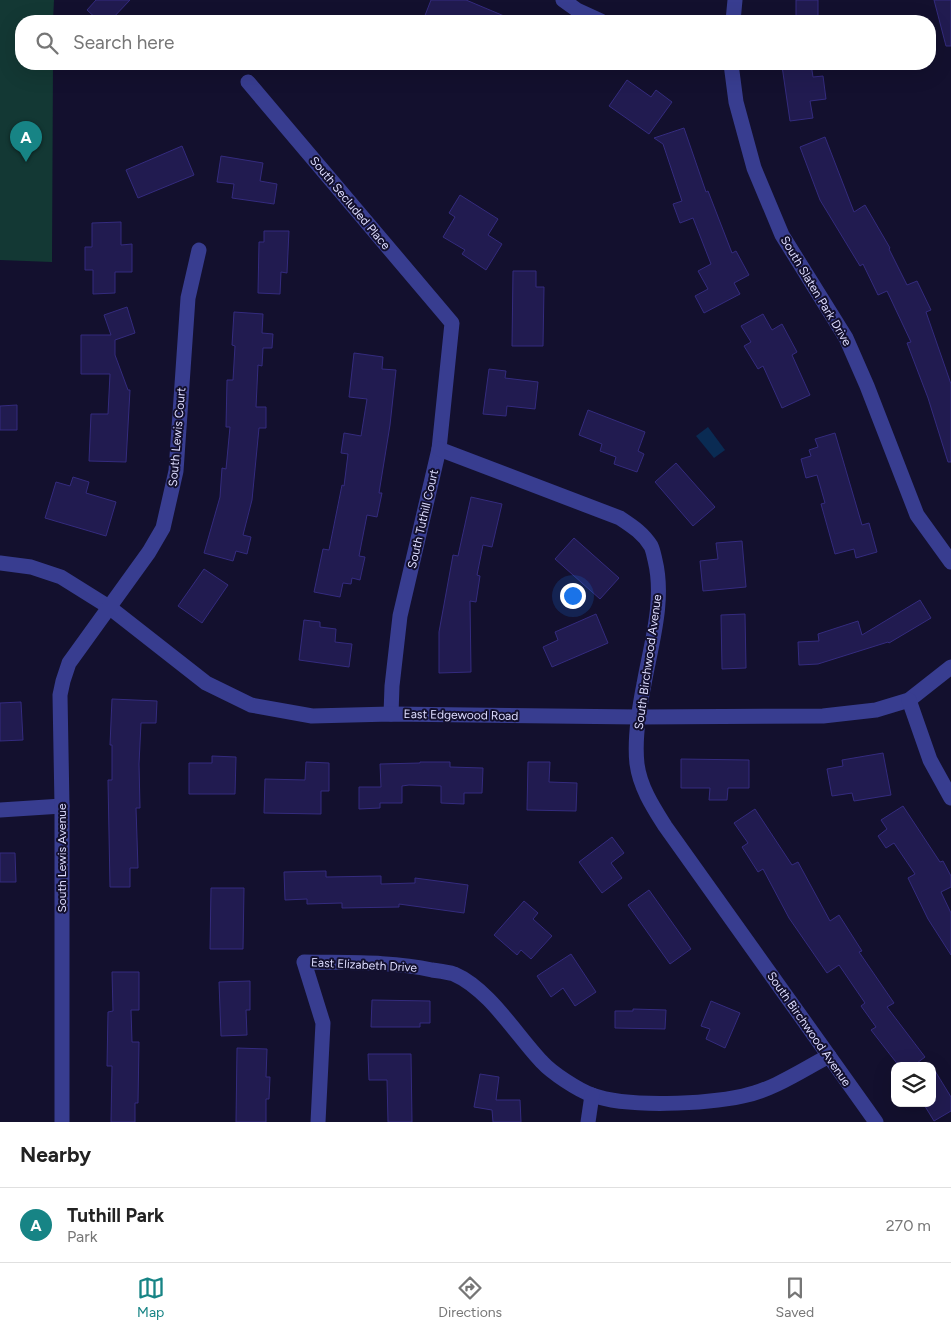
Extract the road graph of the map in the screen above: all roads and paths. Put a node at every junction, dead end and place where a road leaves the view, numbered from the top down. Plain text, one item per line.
1 (563, 0) edge
2 (735, 0) edge
3 (588, 15) edge
4 (733, 15) edge
5 (733, 70) edge
6 (248, 82) dead end
7 (198, 250) dead end
8 (452, 323) joint
9 (439, 449) junction
10 (951, 562) edge
11 (0, 563) edge
12 (109, 607) junction
13 (951, 667) edge
14 (909, 700) junction
15 (391, 714) junction
16 (639, 717) junction
17 (951, 798) edge
18 (62, 806) junction
19 (0, 810) edge
20 (829, 1056) junction
21 (592, 1095) junction
22 (62, 1122) edge
23 (318, 1122) edge
24 (588, 1122) edge
25 (876, 1122) edge

1 - 3 street
2 - 4 street
5 - 10 street, South Slaten Park Drive
6 - 8 street, South Secluded Place
7 - 12 street, South Lewis Court
8 - 9 street, South Tuthill Court
9 - 15 street, South Tuthill Court
9 - 16 street, South Birchwood Avenue
11 - 12 street, East Edgewood Road
12 - 15 street, East Edgewood Road
12 - 18 street, South Lewis Avenue
13 - 14 street, East Edgewood Road
14 - 16 street, East Edgewood Road
14 - 17 street
15 - 16 street, East Edgewood Road
16 - 20 street, South Birchwood Avenue
18 - 19 street
18 - 22 street, South Lewis Avenue
20 - 21 street, East Elizabeth Drive
20 - 25 street, South Birchwood Avenue
21 - 23 street, East Elizabeth Drive
21 - 24 street

